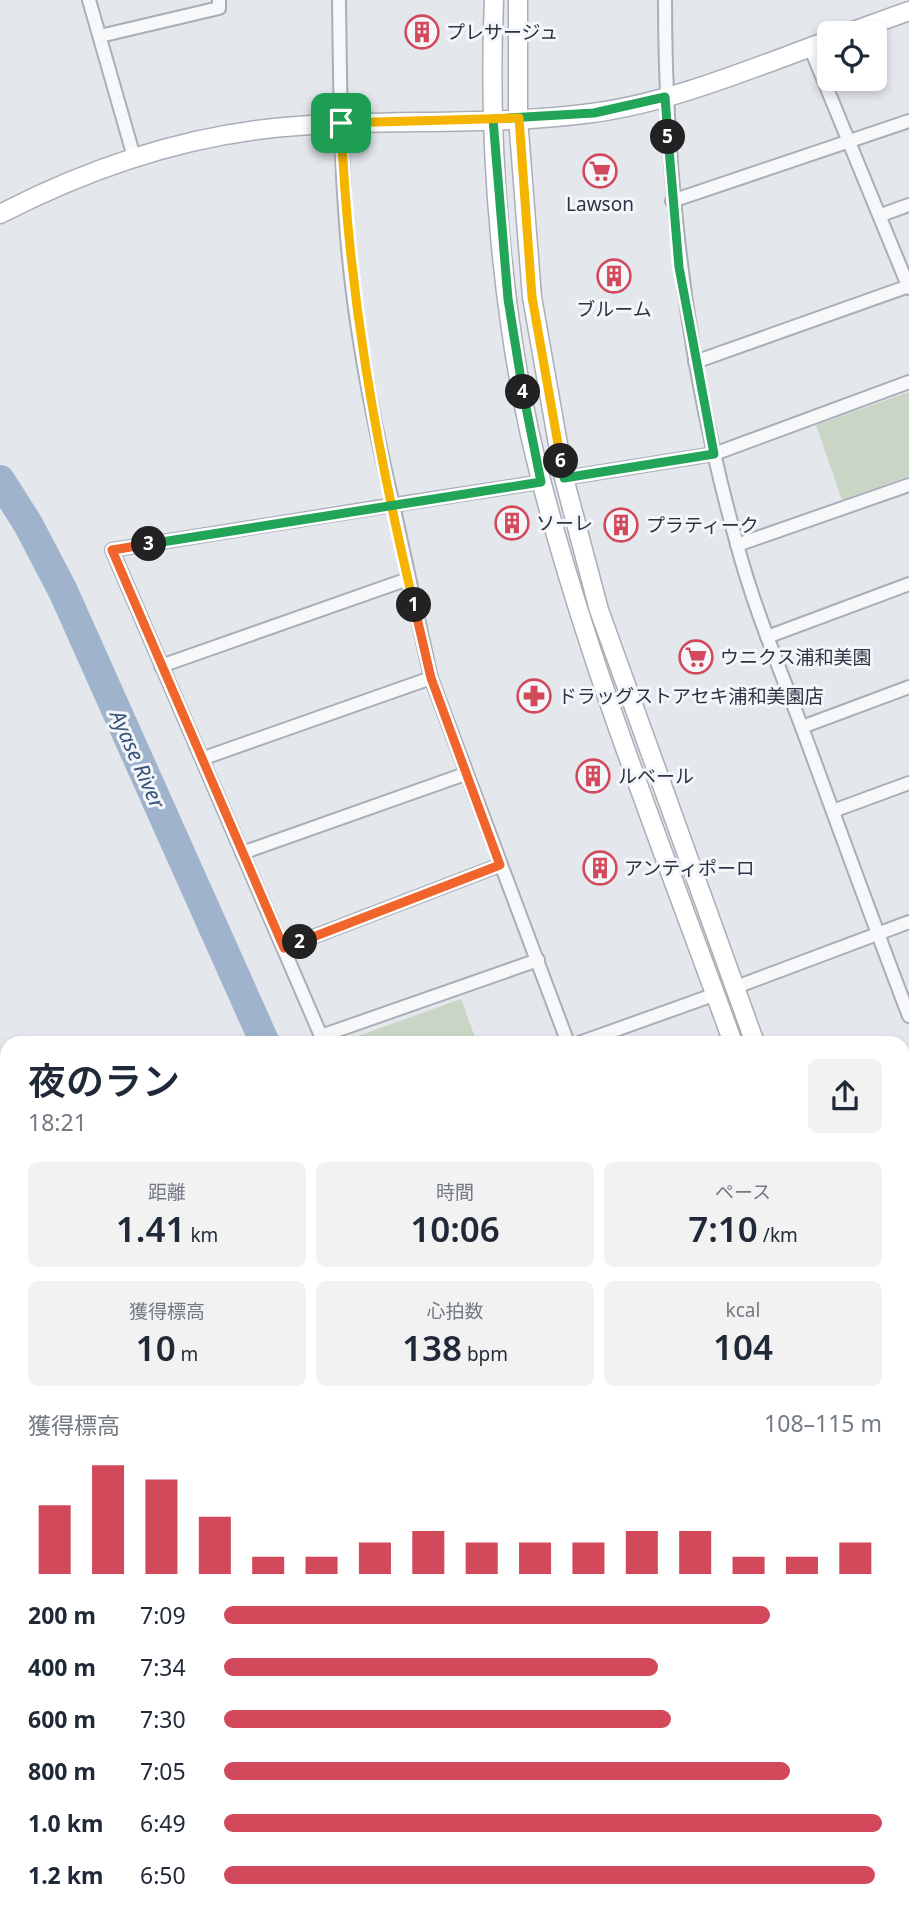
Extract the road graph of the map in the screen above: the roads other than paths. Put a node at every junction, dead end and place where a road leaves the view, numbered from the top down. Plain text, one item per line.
1 (89, 0) edge
2 (219, 0) edge
3 (339, 0) edge
4 (494, 0) edge
5 (518, 0) edge
6 (665, 0) edge
7 (909, 11) edge
8 (881, 21) edge
9 (100, 36) junction
10 (817, 45) edge
11 (810, 47) junction
12 (665, 97) junction
13 (519, 118) junction
14 (493, 119) junction
15 (909, 121) edge
16 (341, 123) junction
17 (849, 141) junction
18 (134, 157) junction
19 (672, 201) junction
20 (909, 205) edge
21 (0, 214) edge
22 (881, 215) junction
23 (909, 287) edge
24 (695, 362) junction
25 (909, 382) edge
26 (714, 454) junction
27 (564, 478) junction
28 (541, 482) junction
29 (909, 485) edge
30 (393, 505) junction
31 (737, 545) junction
32 (408, 579) junction
33 (909, 584) edge
34 (767, 637) junction
35 (161, 666) junction
36 (431, 678) junction
37 (909, 687) edge
38 (802, 727) junction
39 (204, 758) junction
40 (465, 774) junction
41 (909, 783) edge
42 (833, 811) junction
43 (242, 853) junction
44 (500, 865) junction
45 (909, 922) edge
46 (878, 934) junction
47 (284, 948) junction
48 (538, 960) junction
49 (736, 987) junction
50 (716, 995) junction
51 (909, 1016) edge
52 (321, 1036) edge
53 (334, 1036) edge
54 (565, 1036) edge
55 (599, 1036) edge
56 (731, 1036) edge
57 (753, 1036) edge

1 - 9 street
2 - 9 street
3 - 16 street
4 - 14 street
5 - 13 street
6 - 12 street
7 - 8 street
9 - 18 street
10 - 11 street
11 - 12 street
11 - 17 street
12 - 13 street
12 - 19 street
13 - 14 street
13 - 27 street
14 - 16 street
14 - 28 street
15 - 17 street
16 - 18 street
16 - 30 street
17 - 19 street
17 - 22 street
18 - 21 street
19 - 24 street
20 - 22 street
22 - 23 street
23 - 24 street
24 - 26 street
25 - 26 street
26 - 27 street
26 - 31 street
27 - 49 street
28 - 30 street
28 - 50 street
29 - 31 street
30 - 32 street
30 - 35 street
31 - 34 street
32 - 35 street
32 - 36 street
33 - 34 street
34 - 38 street
35 - 39 street
36 - 39 street
36 - 40 street
37 - 38 street
38 - 42 street
39 - 43 street
40 - 43 street
40 - 44 street
41 - 42 street
42 - 46 street
43 - 47 street
44 - 47 street
44 - 48 street
45 - 46 street
46 - 49 street
46 - 51 street
47 - 52 street
48 - 53 street
48 - 54 street
49 - 57 street
50 - 55 street
50 - 56 street

